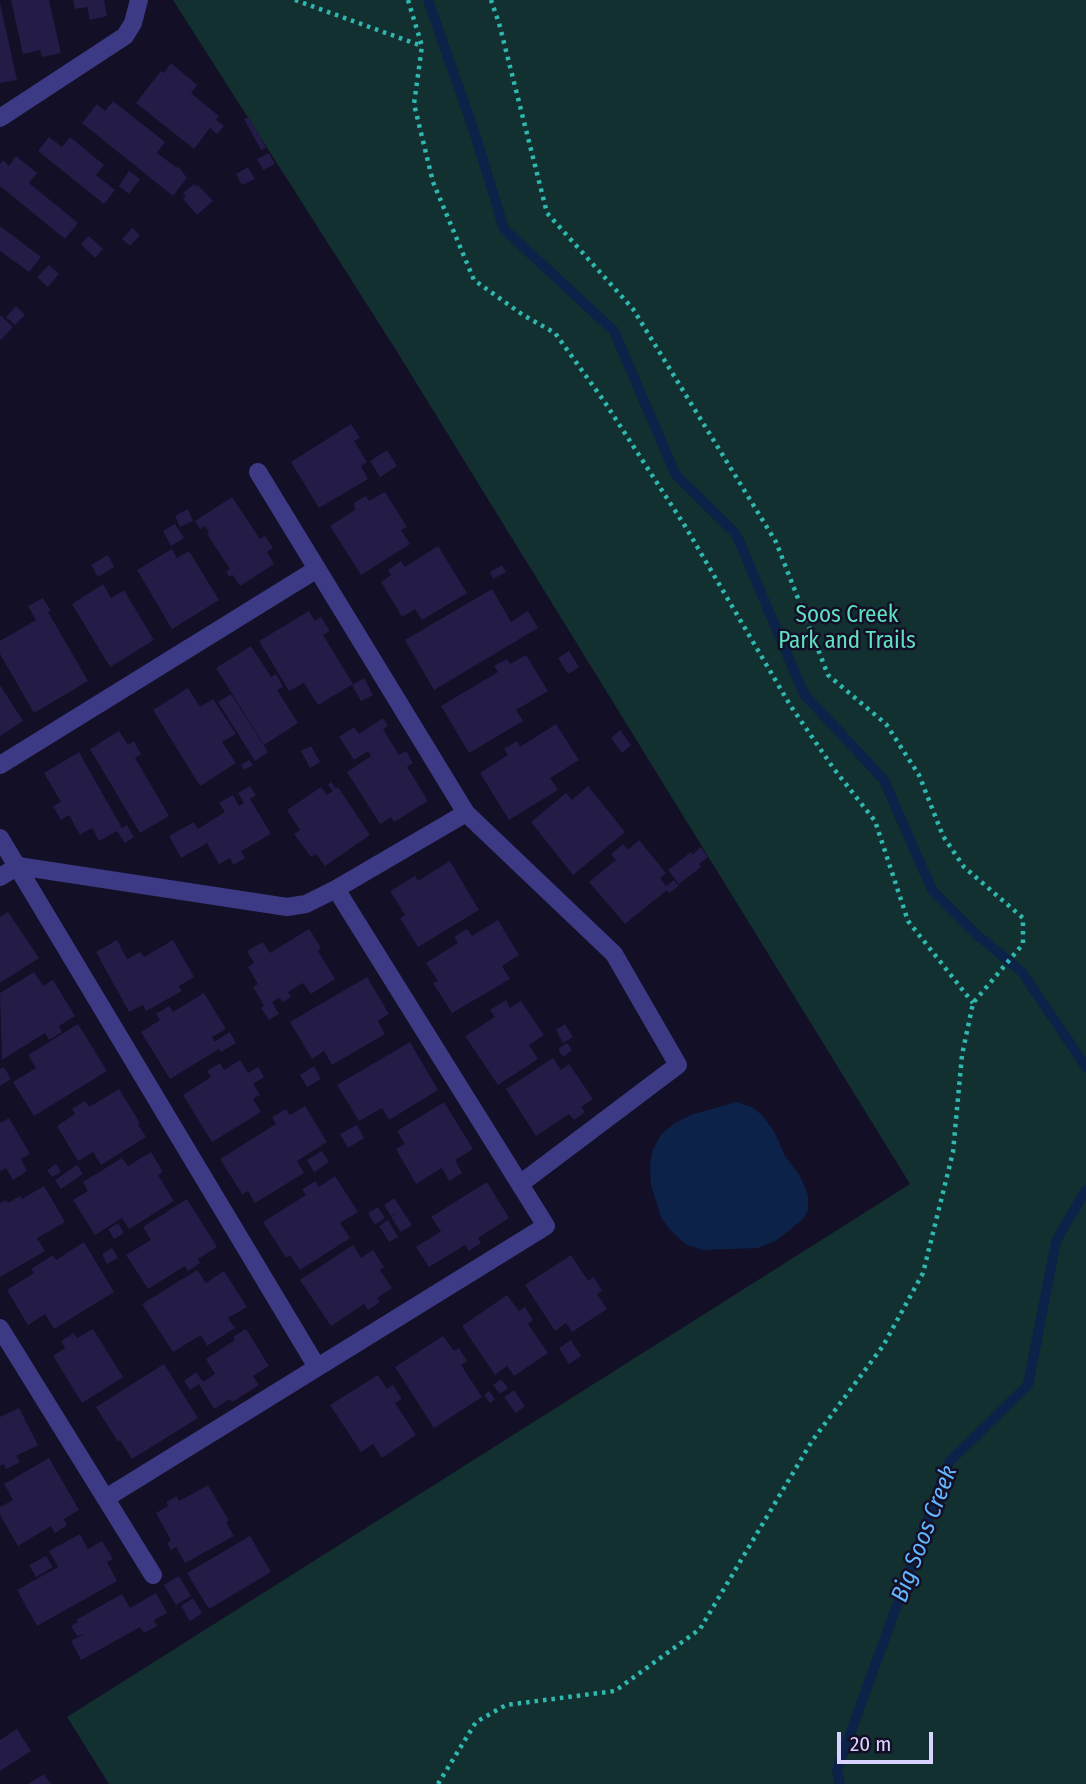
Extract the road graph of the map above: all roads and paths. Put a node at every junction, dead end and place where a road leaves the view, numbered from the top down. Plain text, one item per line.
1 (139, 0) edge
2 (295, 0) edge
3 (408, 0) edge
4 (491, 0) edge
5 (422, 46) junction
6 (0, 118) edge
7 (258, 472) dead end
8 (317, 569) junction
9 (0, 765) edge
10 (466, 813) junction
11 (0, 838) edge
12 (18, 866) junction
13 (0, 877) edge
14 (336, 889) junction
15 (973, 1003) junction
16 (520, 1184) junction
17 (1, 1333) edge
18 (317, 1367) junction
19 (106, 1498) junction
20 (153, 1575) dead end
21 (438, 1784) edge

1 - 6 lane
2 - 5 path
3 - 5 path
4 - 15 path
5 - 15 path
7 - 8 lane
8 - 9 lane
8 - 10 lane
10 - 14 lane
10 - 16 lane
11 - 12 lane
12 - 13 lane
12 - 14 lane
12 - 18 lane
14 - 16 lane
15 - 21 path
16 - 18 lane
17 - 19 lane
18 - 19 lane
19 - 20 lane

